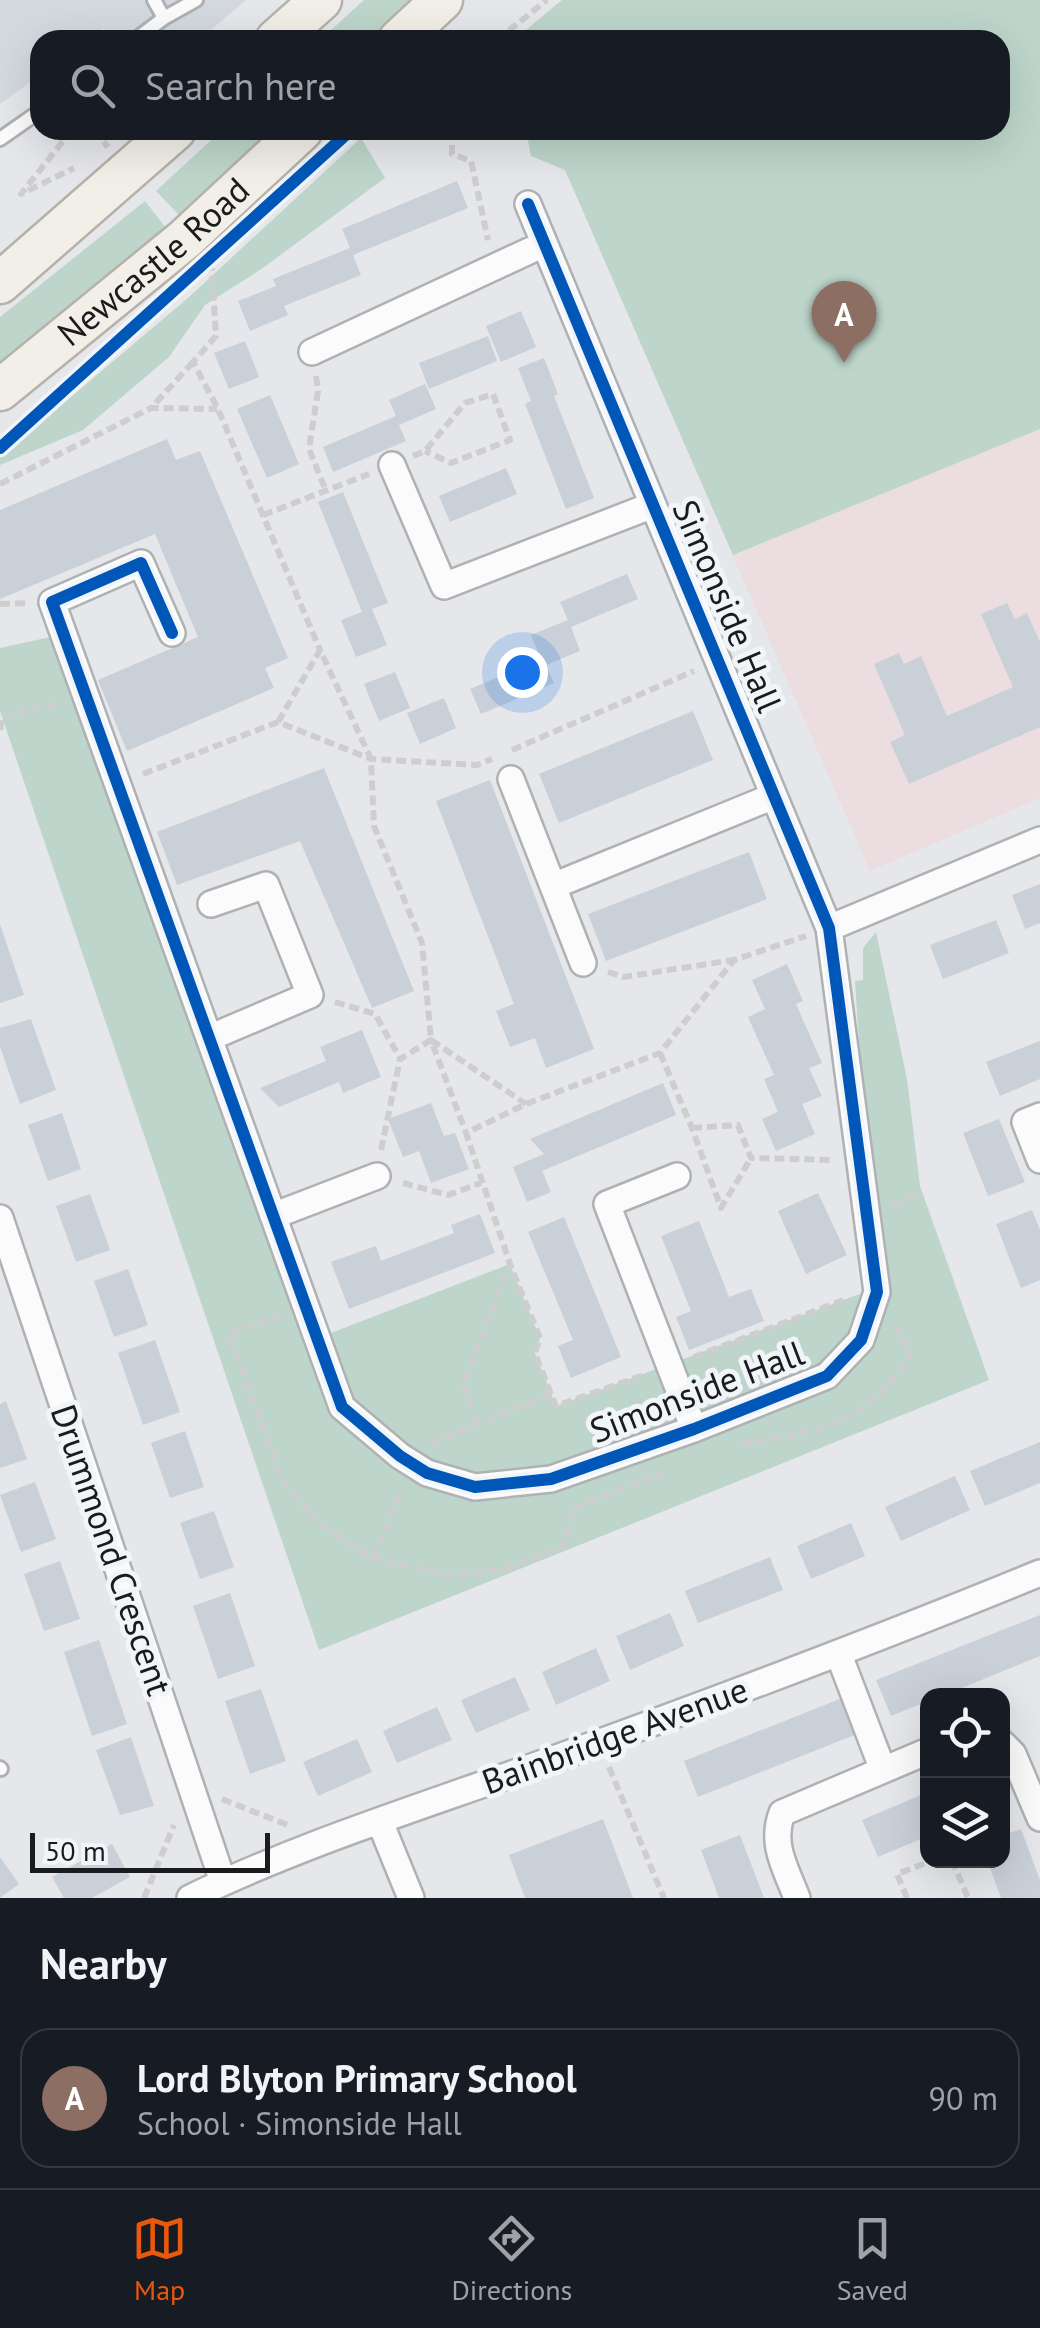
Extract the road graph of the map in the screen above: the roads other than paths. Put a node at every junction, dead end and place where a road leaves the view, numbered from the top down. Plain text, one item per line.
1 (154, 0) edge
2 (196, 0) edge
3 (322, 0) edge
4 (442, 0) edge
5 (164, 18) junction
6 (148, 30) edge
7 (288, 30) edge
8 (410, 30) edge
9 (30, 118) edge
10 (0, 139) edge
11 (164, 140) edge
12 (294, 140) edge
13 (528, 204) dead end
14 (544, 244) junction
15 (0, 283) edge
16 (312, 352) road end
17 (0, 390) edge
18 (392, 465) dead end
19 (653, 505) junction
20 (172, 633) dead end
21 (511, 779) dead end
22 (774, 796) junction
23 (1040, 840) edge
24 (553, 886) junction
25 (212, 904) dead end
26 (829, 928) junction
27 (583, 963) road end
28 (209, 1038) junction
29 (1040, 1116) edge
30 (1040, 1160) edge
31 (378, 1176) road end
32 (678, 1176) dead end
33 (274, 1216) junction
34 (0, 1218) edge
35 (694, 1429) junction
36 (1040, 1573) edge
37 (839, 1655) junction
38 (1010, 1751) edge
39 (920, 1754) edge
40 (882, 1770) junction
41 (1040, 1818) edge
42 (380, 1822) junction
43 (223, 1882) junction
44 (190, 1898) edge
45 (411, 1898) edge
46 (798, 1898) edge

1 - 5 lane
2 - 5 lane
3 - 7 main road
4 - 8 main road
5 - 6 lane
9 - 10 lane
11 - 15 main road
12 - 17 main road, Newcastle Road
13 - 14 street, Simonside Hall
14 - 16 street
14 - 19 street, Simonside Hall
18 - 19 street
19 - 22 street, Simonside Hall
20 - 28 street, Simonside Hall
21 - 24 street
22 - 24 street
22 - 26 street, Simonside Hall
23 - 26 street
24 - 27 street
25 - 28 street
26 - 35 street, Simonside Hall
28 - 33 street, Simonside Hall
29 - 30 street
31 - 33 street
32 - 35 street
33 - 35 street, Simonside Hall
34 - 43 street, Drummond Crescent
36 - 37 street, Bainbridge Avenue
37 - 40 street
37 - 42 street, Bainbridge Avenue
38 - 41 street
39 - 40 street
40 - 46 street
42 - 43 street, Bainbridge Avenue
42 - 45 street
43 - 44 street, Bainbridge Avenue

